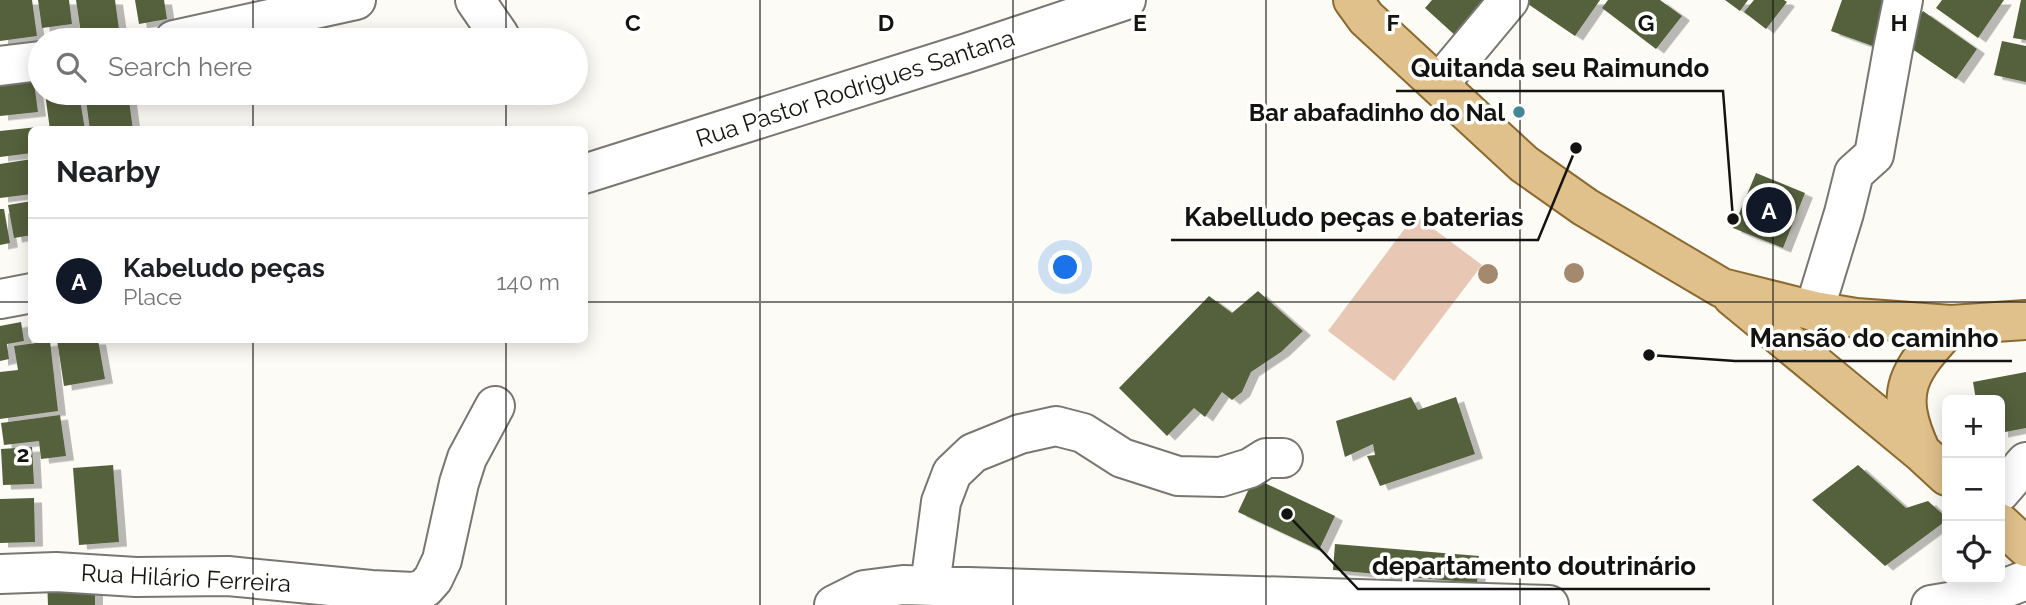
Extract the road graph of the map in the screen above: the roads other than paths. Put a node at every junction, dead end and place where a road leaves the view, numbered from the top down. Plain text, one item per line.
1 (356, 0) edge
2 (474, 0) edge
3 (1126, 0) edge
4 (1353, 0) edge
5 (1509, 0) edge
6 (1903, 0) edge
7 (229, 28) edge
8 (494, 28) edge
9 (28, 62) edge
10 (0, 66) edge
11 (1439, 84) junction
12 (588, 173) edge
13 (1722, 288) junction
14 (28, 294) edge
15 (0, 299) edge
16 (1814, 311) junction
17 (2026, 320) edge
18 (1951, 325) junction
19 (495, 406) dead end
20 (1283, 458) dead end
21 (2026, 462) edge
22 (1934, 464) edge
23 (2005, 486) edge
24 (2005, 528) edge
25 (2026, 547) edge
26 (0, 574) edge
27 (2026, 580) edge
28 (930, 586) junction
29 (834, 605) edge
30 (1549, 605) edge
31 (1931, 605) edge

1 - 7 street
2 - 8 street
3 - 12 street, Rua Pastor Rodrigues Santana
4 - 11 main road
5 - 11 street
6 - 16 street
9 - 10 street
11 - 13 main road
13 - 16 main road
13 - 22 main road
14 - 15 street
16 - 18 main road
17 - 18 main road
18 - 22 main road
19 - 26 street, Rua Hilário Ferreira
20 - 28 street
21 - 23 street
24 - 25 main road
27 - 31 street
28 - 29 street
28 - 30 street

